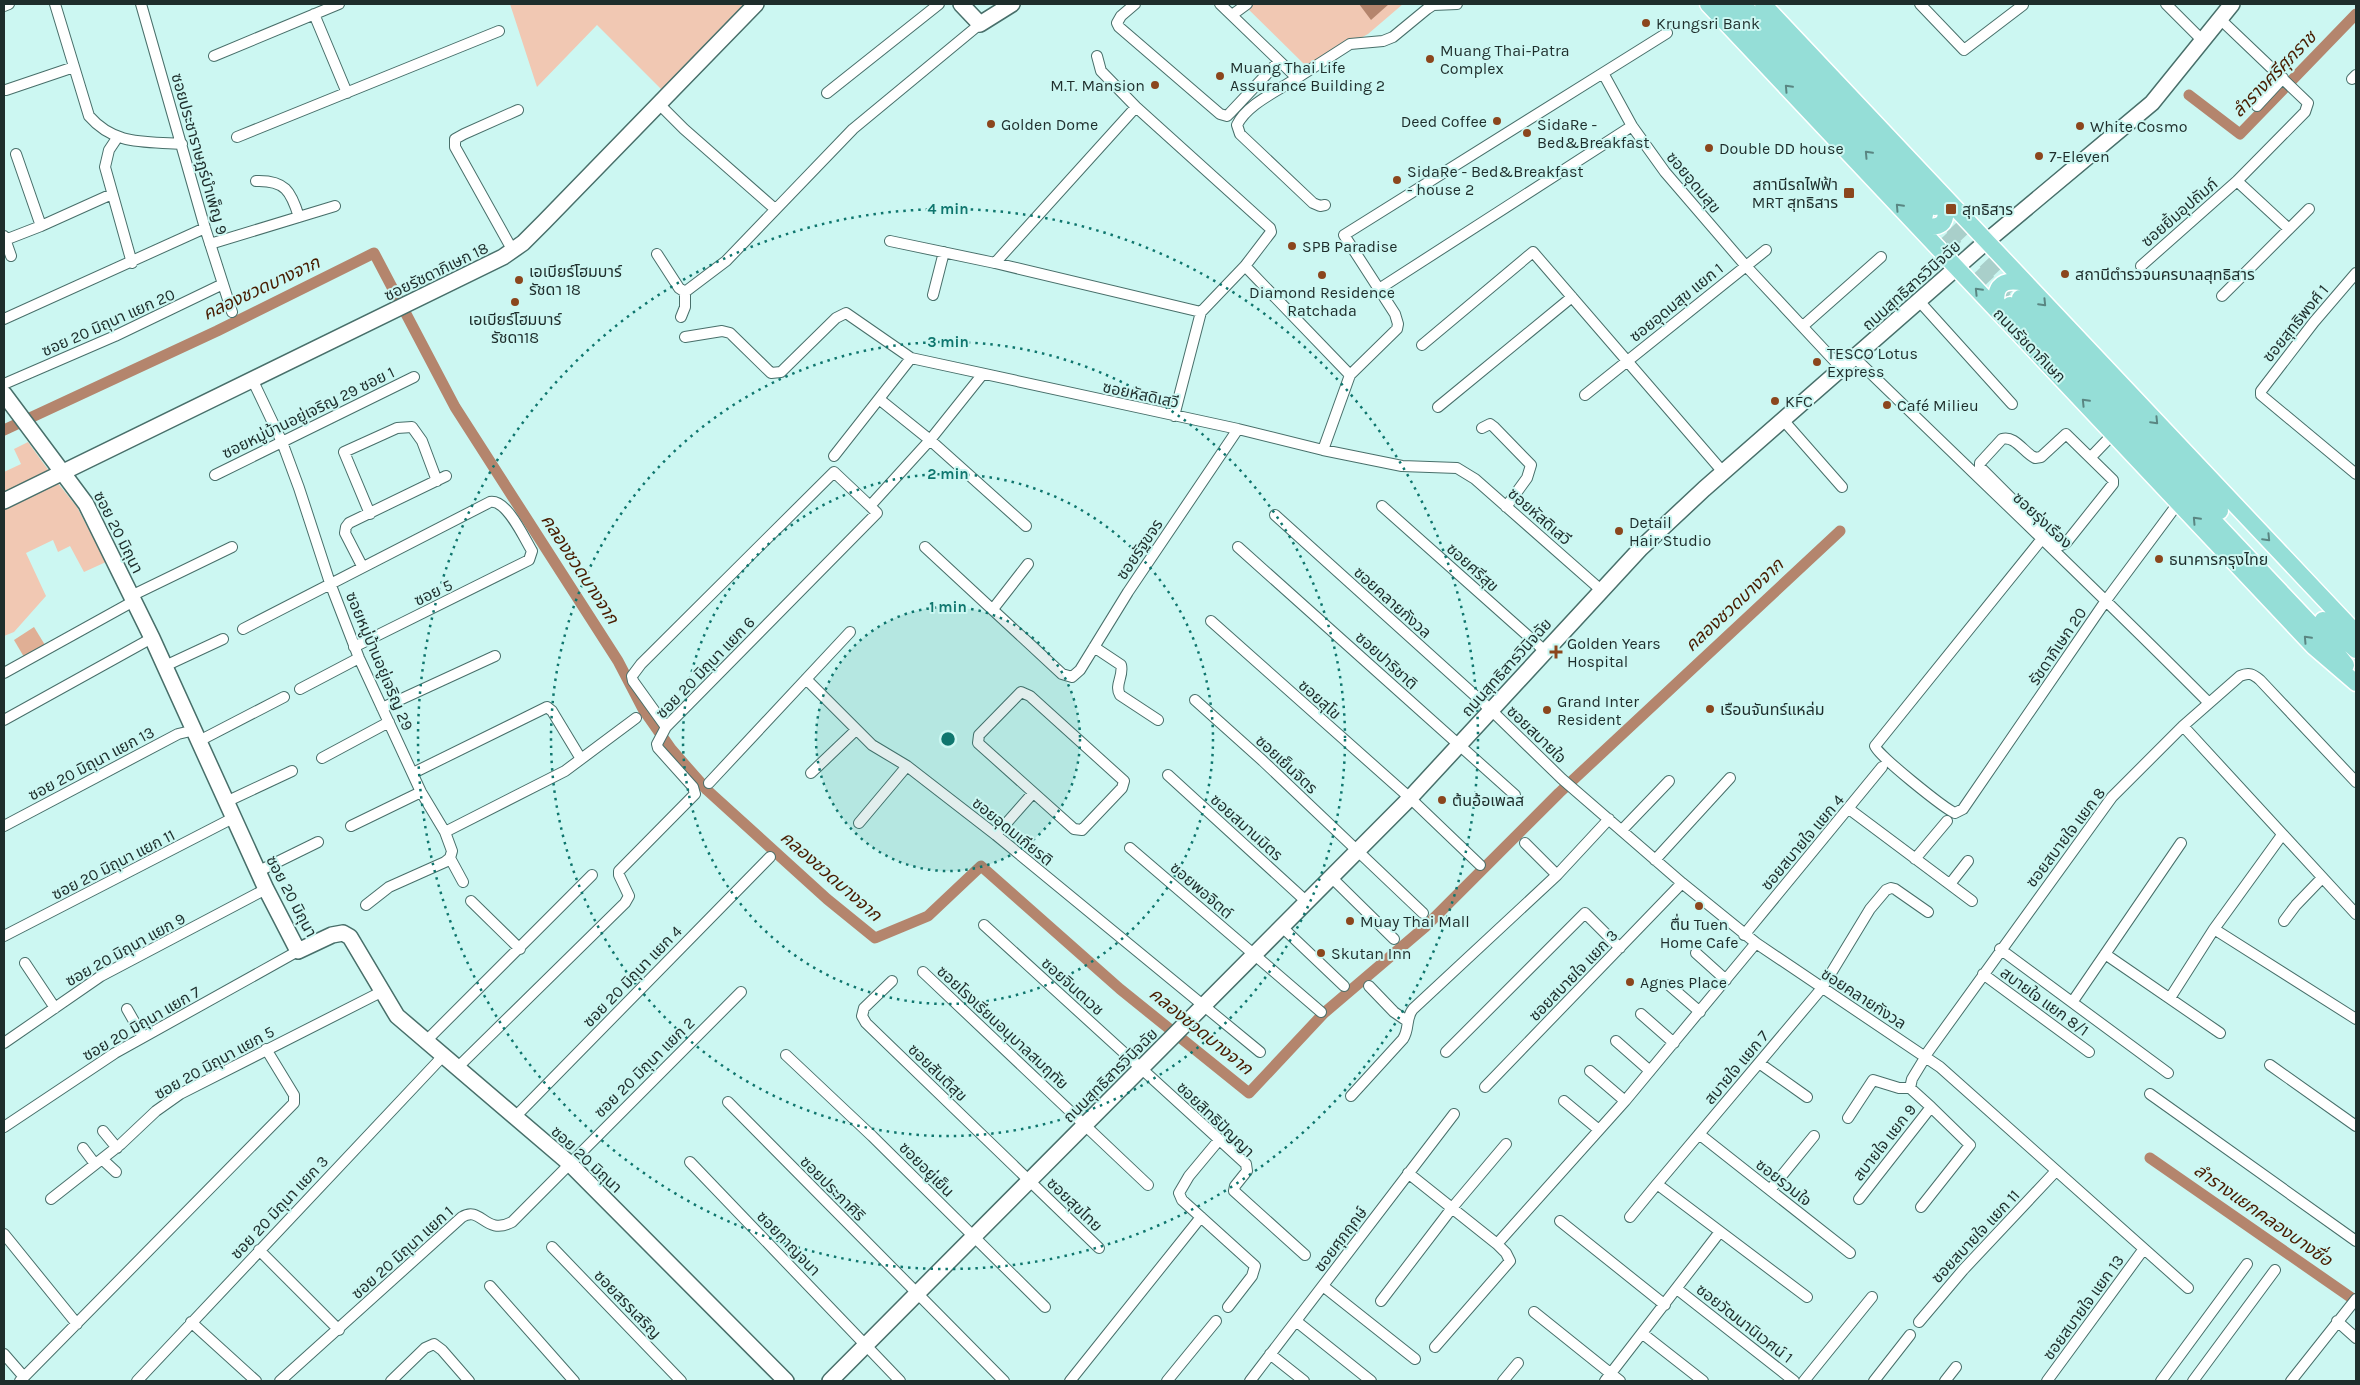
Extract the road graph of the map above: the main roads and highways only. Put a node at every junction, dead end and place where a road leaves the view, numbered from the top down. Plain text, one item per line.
1 (1708, 4) edge
2 (1726, 4) edge
3 (1742, 4) edge
4 (1763, 4) edge
5 (1930, 211) junction
6 (2014, 300) junction
7 (2356, 633) edge
8 (2356, 650) edge
9 (2356, 678) edge
10 (2356, 683) edge

5 -> 1 main road, ถนนรัชดาภิเษก
5 -> 2 main road, ถนนรัชดาภิเษก
3 - 5 main road, ถนนรัชดาภิเษก
4 - 5 main road, ถนนรัชดาภิเษก
6 -> 5 main road, ถนนรัชดาภิเษก
5 - 6 main road, ถนนรัชดาภิเษก
6 -> 7 main road, ถนนรัชดาภิเษก
6 - 8 main road, ถนนรัชดาภิเษก
6 - 9 main road, ถนนรัชดาภิเษก
10 -> 6 main road, ถนนรัชดาภิเษก

